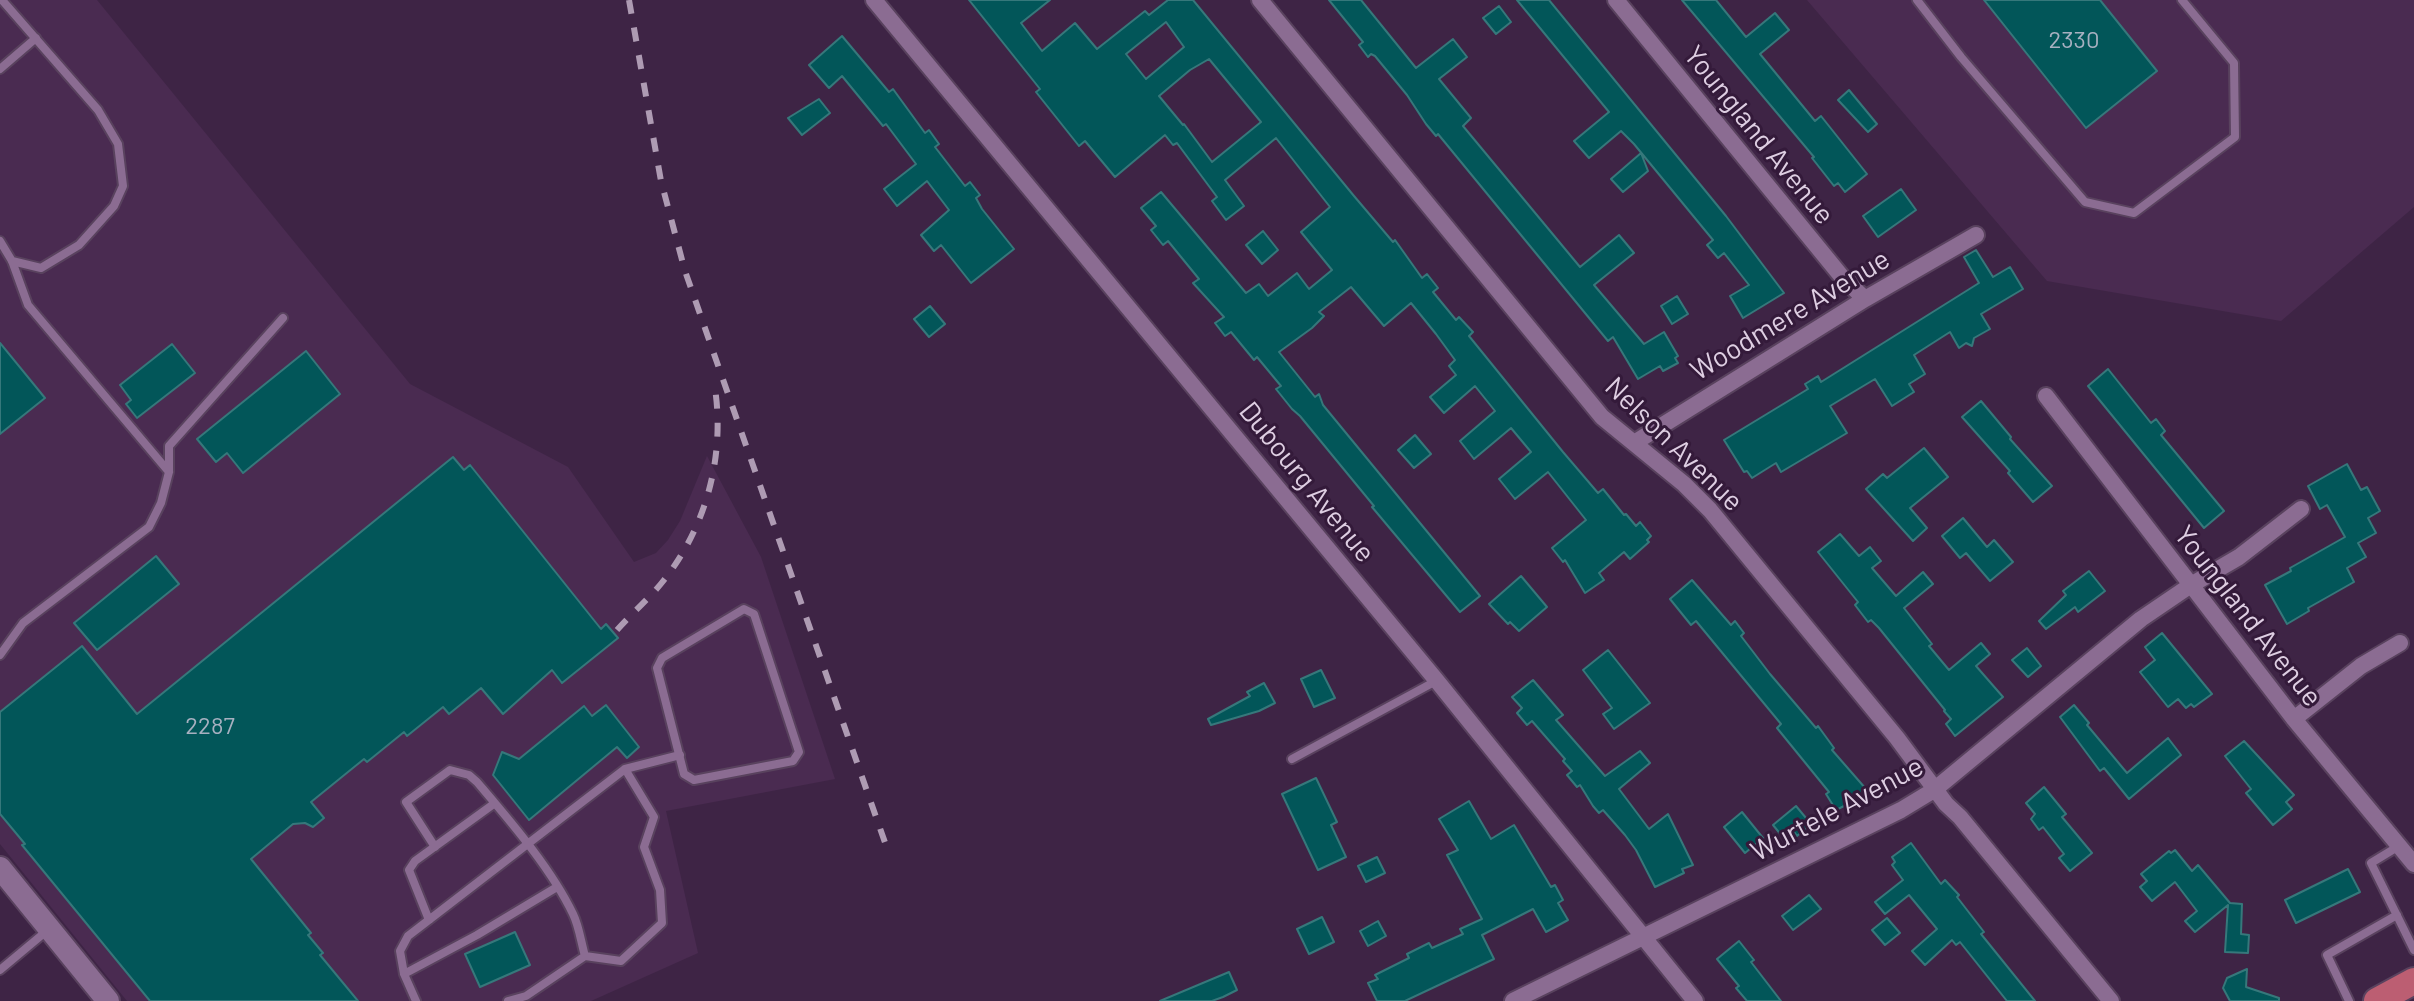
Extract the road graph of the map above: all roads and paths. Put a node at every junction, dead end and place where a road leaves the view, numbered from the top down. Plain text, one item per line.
1 (2, 0) edge
2 (874, 0) edge
3 (1260, 0) edge
4 (1616, 0) edge
5 (1917, 0) edge
6 (2182, 0) edge
7 (36, 38) junction
8 (0, 69) edge
9 (1976, 235) dead end
10 (0, 241) edge
11 (12, 261) junction
12 (1865, 299) junction
13 (283, 318) dead end
14 (2046, 396) dead end
15 (1634, 443) junction
16 (169, 472) junction
17 (2301, 509) dead end
18 (2191, 585) junction
19 (2400, 643) dead end
20 (0, 655) edge
21 (1437, 681) junction
22 (2294, 719) junction
23 (680, 755) junction
24 (1292, 759) dead end
25 (625, 769) junction
26 (1934, 790) junction
27 (495, 803) junction
28 (527, 846) junction
29 (2399, 846) junction
30 (435, 847) junction
31 (2414, 864) edge
32 (1, 872) edge
33 (557, 887) junction
34 (2397, 915) junction
35 (429, 920) junction
36 (49, 929) junction
37 (1644, 938) junction
38 (2414, 950) edge
39 (585, 956) junction
40 (0, 970) edge
41 (404, 974) junction
42 (108, 1001) edge
43 (416, 1001) edge
44 (508, 1001) edge
45 (1513, 1001) edge
46 (1695, 1001) edge
47 (2111, 1001) edge
48 (2349, 1001) edge

1 - 7 lane
2 - 21 street, Dubourg Avenue
3 - 15 street, Nelson Avenue
4 - 12 street, Youngland Avenue
5 - 6 lane
7 - 8 lane
7 - 11 lane
9 - 12 street, Woodmere Avenue
10 - 11 lane
11 - 16 lane
12 - 15 street, Woodmere Avenue
13 - 16 lane
14 - 18 street, Youngland Avenue
15 - 26 street, Nelson Avenue
16 - 20 lane
17 - 18 street, Wurtele Avenue
18 - 22 street, Youngland Avenue
18 - 26 street, Wurtele Avenue
19 - 22 street
21 - 24 lane
21 - 37 street, Dubourg Avenue
22 - 29 street, Youngland Avenue
23 - 23 lane
23 - 25 lane
25 - 28 lane
25 - 39 lane
26 - 37 street, Wurtele Avenue
26 - 47 street, Nelson Avenue
27 - 28 lane
27 - 30 lane
27 - 30 lane
28 - 33 lane
28 - 35 lane
29 - 31 street, Youngland Avenue
29 - 34 lane
30 - 35 lane
32 - 36 street
33 - 39 lane
33 - 41 lane
34 - 38 lane
34 - 48 lane
35 - 41 lane
36 - 40 lane
36 - 42 street
37 - 45 street, Wurtele Avenue
37 - 46 street, Dubourg Avenue
39 - 44 lane
41 - 43 lane

